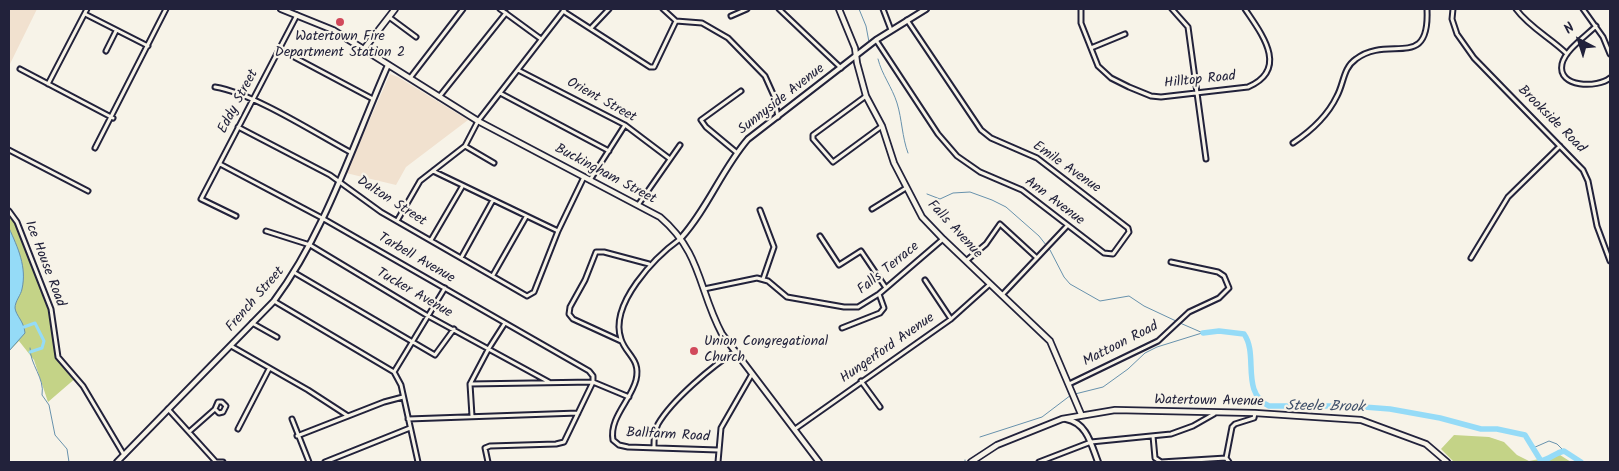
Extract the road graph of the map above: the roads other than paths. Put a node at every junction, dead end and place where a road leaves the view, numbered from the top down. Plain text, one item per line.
1 (87, 9) edge
2 (166, 9) edge
3 (281, 9) edge
4 (395, 9) edge
5 (463, 9) edge
6 (500, 9) edge
7 (609, 9) edge
8 (663, 9) edge
9 (747, 9) edge
10 (779, 9) edge
11 (838, 9) edge
12 (883, 9) edge
13 (926, 9) edge
14 (1081, 9) edge
15 (1172, 9) edge
16 (1245, 9) edge
17 (1427, 9) edge
18 (1453, 9) edge
19 (1516, 9) edge
20 (1583, 9) edge
21 (564, 10) edge
22 (506, 13) junction
23 (85, 14) junction
24 (298, 14) junction
25 (732, 16) dead end
26 (389, 17) junction
27 (906, 19) junction
28 (676, 22) junction
29 (1596, 26) junction
30 (591, 28) junction
31 (890, 30) junction
32 (116, 31) junction
33 (1126, 34) dead end
34 (416, 37) dead end
35 (541, 39) junction
36 (876, 40) junction
37 (148, 46) junction
38 (1091, 48) junction
39 (280, 49) junction
40 (364, 49) junction
41 (106, 51) dead end
42 (1567, 54) junction
43 (1610, 54) edge
44 (856, 57) junction
45 (388, 65) junction
46 (841, 68) junction
47 (20, 69) dead end
48 (518, 70) junction
49 (1610, 78) edge
50 (409, 79) junction
51 (48, 84) junction
52 (215, 87) dead end
53 (740, 91) dead end
54 (500, 93) junction
55 (1198, 93) junction
56 (866, 96) junction
57 (438, 98) junction
58 (373, 99) junction
59 (253, 100) junction
60 (778, 117) junction
61 (113, 118) junction
62 (478, 121) junction
63 (625, 125) junction
64 (882, 126) junction
65 (238, 127) junction
66 (1293, 143) dead end
67 (464, 146) junction
68 (680, 146) dead end
69 (1560, 146) junction
70 (95, 148) dead end
71 (9, 150) edge
72 (609, 151) junction
73 (350, 152) junction
74 (736, 152) junction
75 (670, 159) junction
76 (1206, 159) dead end
77 (494, 163) dead end
78 (220, 164) junction
79 (433, 171) junction
80 (584, 177) junction
81 (590, 180) junction
82 (339, 181) junction
83 (462, 187) junction
84 (906, 188) junction
85 (88, 191) dead end
86 (493, 200) junction
87 (638, 205) junction
88 (872, 209) dead end
89 (760, 210) dead end
90 (9, 211) edge
91 (236, 216) dead end
92 (526, 217) junction
93 (322, 218) junction
94 (397, 221) junction
95 (1067, 226) junction
96 (266, 231) dead end
97 (558, 231) junction
98 (820, 236) dead end
99 (681, 238) junction
100 (943, 239) junction
101 (430, 240) junction
102 (310, 245) junction
103 (1109, 255) joint
104 (461, 258) junction
105 (1037, 258) junction
106 (1471, 258) dead end
107 (966, 261) junction
108 (1610, 261) edge
109 (1171, 262) dead end
110 (650, 264) junction
111 (295, 273) junction
112 (493, 275) junction
113 (763, 278) junction
114 (925, 280) dead end
115 (990, 284) junction
116 (445, 288) junction
117 (886, 288) junction
118 (703, 289) junction
119 (879, 294) junction
120 (1002, 295) junction
121 (274, 301) junction
122 (428, 316) junction
123 (951, 319) junction
124 (252, 323) junction
125 (505, 323) junction
126 (842, 328) dead end
127 (454, 329) junction
128 (277, 337) dead end
129 (622, 341) junction
130 (412, 342) junction
131 (231, 346) junction
132 (489, 348) junction
133 (736, 352) junction
134 (269, 369) junction
135 (394, 372) junction
136 (752, 373) junction
137 (549, 382) junction
138 (594, 382) junction
139 (861, 382) junction
140 (470, 384) junction
141 (1070, 386) junction
142 (403, 397) junction
143 (629, 397) junction
144 (880, 407) dead end
145 (168, 409) junction
146 (215, 409) dead end
147 (578, 413) junction
148 (1255, 413) junction
149 (1081, 414) junction
150 (1214, 414) junction
151 (348, 416) junction
152 (472, 416) junction
153 (292, 419) dead end
154 (408, 419) junction
155 (1062, 419) junction
156 (410, 428) junction
157 (238, 429) dead end
158 (795, 429) junction
159 (189, 432) junction
160 (297, 436) junction
161 (1153, 436) junction
162 (1091, 442) junction
163 (654, 448) junction
164 (718, 450) junction
165 (124, 455) junction
166 (1226, 458) junction
167 (117, 462) edge
168 (215, 462) edge
169 (223, 462) edge
170 (309, 462) edge
171 (325, 462) edge
172 (418, 462) edge
173 (488, 462) edge
174 (718, 462) edge
175 (819, 462) edge
176 (971, 462) edge
177 (1039, 462) edge
178 (1098, 462) edge
179 (1229, 462) edge
180 (1447, 462) edge

1 - 23 street
2 - 37 street
3 - 24 main road, Buckingham Street
4 - 26 main road
5 - 50 street
6 - 22 street
7 - 30 street
8 - 28 street
9 - 25 street
10 - 46 street
11 - 44 main road, Falls Avenue
12 - 31 street
13 - 27 street, Sunnyside Avenue
14 - 38 street, Hilltop Road
15 - 55 street
16 - 55 street, Hilltop Road
17 - 66 street
18 - 69 street, Brookside Road
19 - 42 street
20 - 29 street
21 - 30 street
21 - 35 street
22 - 35 street
22 - 57 street
23 - 32 street
23 - 51 street
24 - 39 street, Eddy Street
24 - 40 main road, Buckingham Street
26 - 34 street
26 - 40 main road
27 - 31 street, Sunnyside Avenue
27 - 103 street, Emile Avenue
28 - 30 street
28 - 60 street
29 - 42 street
29 - 43 street
31 - 36 street, Sunnyside Avenue
32 - 37 street
32 - 41 street
33 - 38 street
35 - 48 street
36 - 44 street, Sunnyside Avenue
36 - 95 street, Ann Avenue
37 - 61 street
38 - 55 street, Hilltop Road
39 - 58 street
39 - 59 street, Eddy Street
40 - 45 main road, Buckingham Street
42 - 49 street
44 - 46 street, Sunnyside Avenue
44 - 56 main road, Falls Avenue
45 - 50 main road, Buckingham Street
45 - 58 street, French Street
46 - 60 street, Sunnyside Avenue
47 - 51 street
48 - 54 street
48 - 63 street, Orient Street
50 - 57 main road, Buckingham Street
51 - 61 street
52 - 59 street
53 - 74 street
54 - 62 street
54 - 72 street
55 - 76 street
56 - 64 main road, Falls Avenue
56 - 64 street
57 - 62 main road, Buckingham Street
58 - 73 street, French Street
59 - 65 street, Eddy Street
59 - 73 street
60 - 74 street, Sunnyside Avenue
61 - 70 street
62 - 67 street
62 - 80 main road, Buckingham Street
63 - 72 street
63 - 75 street, Orient Street
64 - 84 main road, Falls Avenue
65 - 78 street, Eddy Street
65 - 82 street, Dalton Street
67 - 77 street
67 - 79 street
68 - 75 street
69 - 106 street
69 - 108 street, Brookside Road
71 - 85 street
72 - 81 street
73 - 82 street, French Street
74 - 99 street, Sunnyside Avenue
75 - 87 street
78 - 91 street, Eddy Street
78 - 93 street, Tarbell Avenue
79 - 83 street
79 - 94 street
80 - 81 main road, Buckingham Street
80 - 97 street
81 - 87 main road, Buckingham Street
82 - 93 street, French Street
82 - 94 street, Dalton Street
83 - 86 street
83 - 101 street
84 - 88 street
84 - 100 main road, Falls Avenue
86 - 92 street
86 - 104 street
87 - 99 main road, Buckingham Street
89 - 113 street
90 - 165 street, Ice House Road
92 - 97 street
92 - 112 street
93 - 102 street, French Street
93 - 116 street, Tarbell Avenue
94 - 101 street, Dalton Street
95 - 103 street, Ann Avenue
95 - 105 street
96 - 102 street, Tucker Avenue
97 - 112 street, Dalton Street
98 - 117 street
99 - 110 street
99 - 118 main road, Buckingham Street
100 - 107 main road, Falls Avenue
100 - 117 street, Falls Terrace
101 - 104 street, Dalton Street
102 - 111 street, French Street
102 - 122 street, Tucker Avenue
104 - 112 street, Dalton Street
105 - 107 street
105 - 120 street
107 - 115 main road, Falls Avenue
109 - 141 street, Mattoon Road
110 - 129 street
110 - 129 street
111 - 121 street, French Street
111 - 130 street
113 - 118 street
113 - 119 street, Falls Terrace
114 - 123 street
115 - 120 main road, Falls Avenue
115 - 123 street, Hungerford Avenue
116 - 122 street
116 - 125 street, Tarbell Avenue
117 - 119 street, Falls Terrace
118 - 133 main road, Buckingham Street
119 - 126 street
120 - 141 main road, Falls Avenue
121 - 124 street, French Street
121 - 135 street
122 - 127 street, Tucker Avenue
122 - 130 street
123 - 139 street, Hungerford Avenue
124 - 128 street
124 - 131 street, French Street
125 - 132 street
125 - 138 street, Tarbell Avenue
127 - 130 street
127 - 132 street, Tucker Avenue
129 - 143 street, Ballfarm Road
130 - 135 street
131 - 134 street
131 - 145 street, French Street
132 - 137 street, Tucker Avenue
132 - 140 street
133 - 136 main road, Buckingham Street
133 - 163 street
134 - 151 street
134 - 157 street
135 - 142 street
136 - 158 main road, Buckingham Street
136 - 164 street
137 - 138 street
137 - 140 street
138 - 143 street
138 - 147 street
139 - 144 street
139 - 158 street, Hungerford Avenue
140 - 152 street
141 - 149 main road, Falls Avenue
142 - 151 street
142 - 154 street
143 - 163 street, Ballfarm Road
145 - 159 street
145 - 165 street, French Street
146 - 159 street
147 - 152 street
147 - 173 street
148 - 150 main road, Watertown Avenue
148 - 166 street
148 - 180 main road, Watertown Avenue
149 - 150 main road, Watertown Avenue
149 - 155 main road, Watertown Avenue
150 - 161 street
151 - 160 street
152 - 154 street
153 - 160 street
154 - 156 street
155 - 162 street
155 - 176 main road, Watertown Avenue
156 - 171 street
156 - 172 street
158 - 175 main road, Buckingham Street
159 - 168 street
160 - 170 street
161 - 162 street
161 - 166 street
162 - 177 street
162 - 178 street
163 - 164 street, Ballfarm Road
164 - 174 street
165 - 167 street, French Street
166 - 179 street
168 - 169 street

